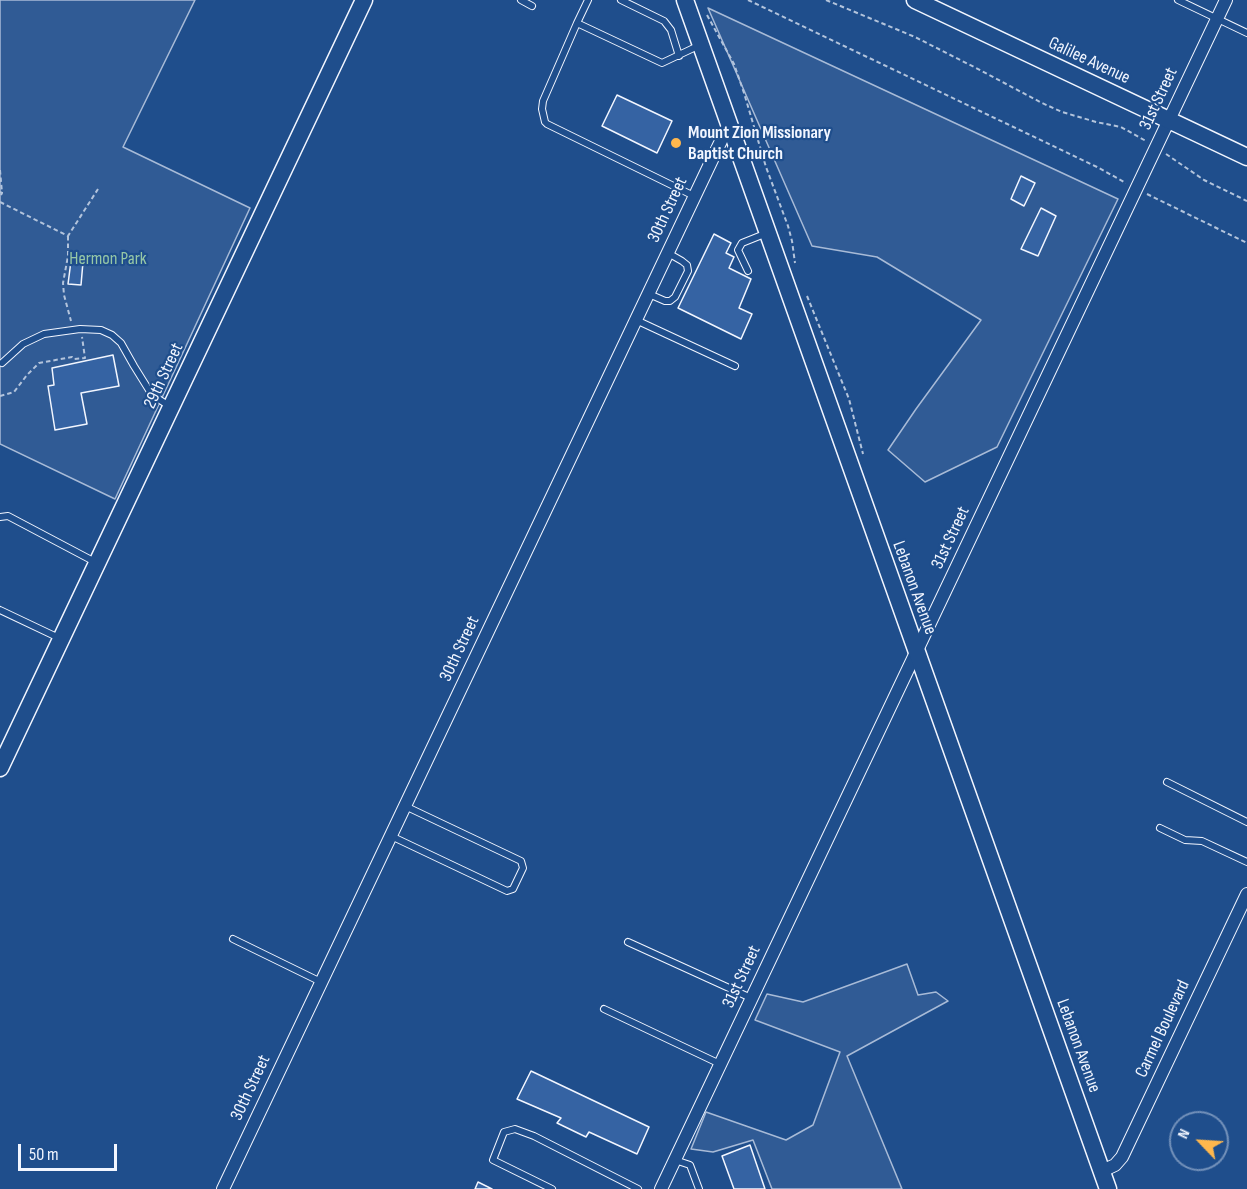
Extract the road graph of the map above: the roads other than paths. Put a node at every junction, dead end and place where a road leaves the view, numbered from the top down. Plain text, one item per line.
1 (364, 0) edge
2 (521, 0) edge
3 (588, 0) edge
4 (621, 0) edge
5 (685, 0) edge
6 (915, 0) edge
7 (1178, 0) edge
8 (1226, 0) edge
9 (532, 6) dead end
10 (1217, 19) junction
11 (577, 23) junction
12 (1247, 33) edge
13 (701, 45) junction
14 (679, 56) junction
15 (1169, 120) junction
16 (729, 124) junction
17 (1247, 156) edge
18 (695, 197) junction
19 (768, 233) junction
20 (668, 253) junction
21 (748, 271) dead end
22 (649, 294) junction
23 (636, 320) junction
24 (2, 363) dead end
25 (735, 366) dead end
26 (171, 407) junction
27 (0, 511) edge
28 (8, 516) junction
29 (0, 518) edge
30 (97, 563) junction
31 (0, 610) edge
32 (61, 640) junction
33 (916, 652) junction
34 (0, 768) edge
35 (1167, 782) dead end
36 (405, 806) junction
37 (1247, 822) edge
38 (1160, 828) dead end
39 (391, 836) junction
40 (1247, 862) edge
41 (1247, 894) edge
42 (232, 939) dead end
43 (628, 942) dead end
44 (322, 982) junction
45 (752, 998) junction
46 (604, 1009) dead end
47 (720, 1064) junction
48 (675, 1160) junction
49 (1102, 1171) junction
50 (223, 1189) edge
51 (552, 1189) edge
52 (638, 1189) edge
53 (661, 1189) edge
54 (699, 1189) edge
55 (1108, 1189) edge

1 - 26 street, 29th Street
2 - 9 lane
3 - 11 lane
4 - 14 lane
5 - 13 street, Lebanon Avenue
6 - 15 street, Galilee Avenue
7 - 10 lane
8 - 10 street, 31st Street
10 - 12 lane
10 - 15 street, 31st Street
11 - 14 lane
11 - 18 lane
13 - 14 lane
13 - 16 street, Lebanon Avenue
15 - 17 street, Galilee Avenue
15 - 33 street, 31st Street
16 - 18 street, 30th Street
16 - 19 street, Lebanon Avenue
18 - 20 street, 30th Street
19 - 21 lane
19 - 33 street, Lebanon Avenue
20 - 22 street, 30th Street
20 - 22 lane
22 - 23 street, 30th Street
23 - 25 lane
23 - 36 street, 30th Street
24 - 26 lane
26 - 30 street, 29th Street
27 - 28 lane
28 - 29 lane
28 - 30 lane
30 - 32 street, 29th Street
31 - 32 lane
32 - 34 street, 29th Street
33 - 45 street, 31st Street
33 - 49 street, Lebanon Avenue
35 - 37 lane
36 - 39 street, 30th Street
36 - 39 lane
38 - 40 lane
39 - 44 street, 30th Street
41 - 49 street, Carmel Boulevard
42 - 44 lane
43 - 45 lane
44 - 50 street, 30th Street
45 - 47 street, 31st Street
46 - 47 lane
47 - 48 street, 31st Street
48 - 53 street, 31st Street
48 - 54 lane
49 - 55 street, Lebanon Avenue
51 - 52 lane

